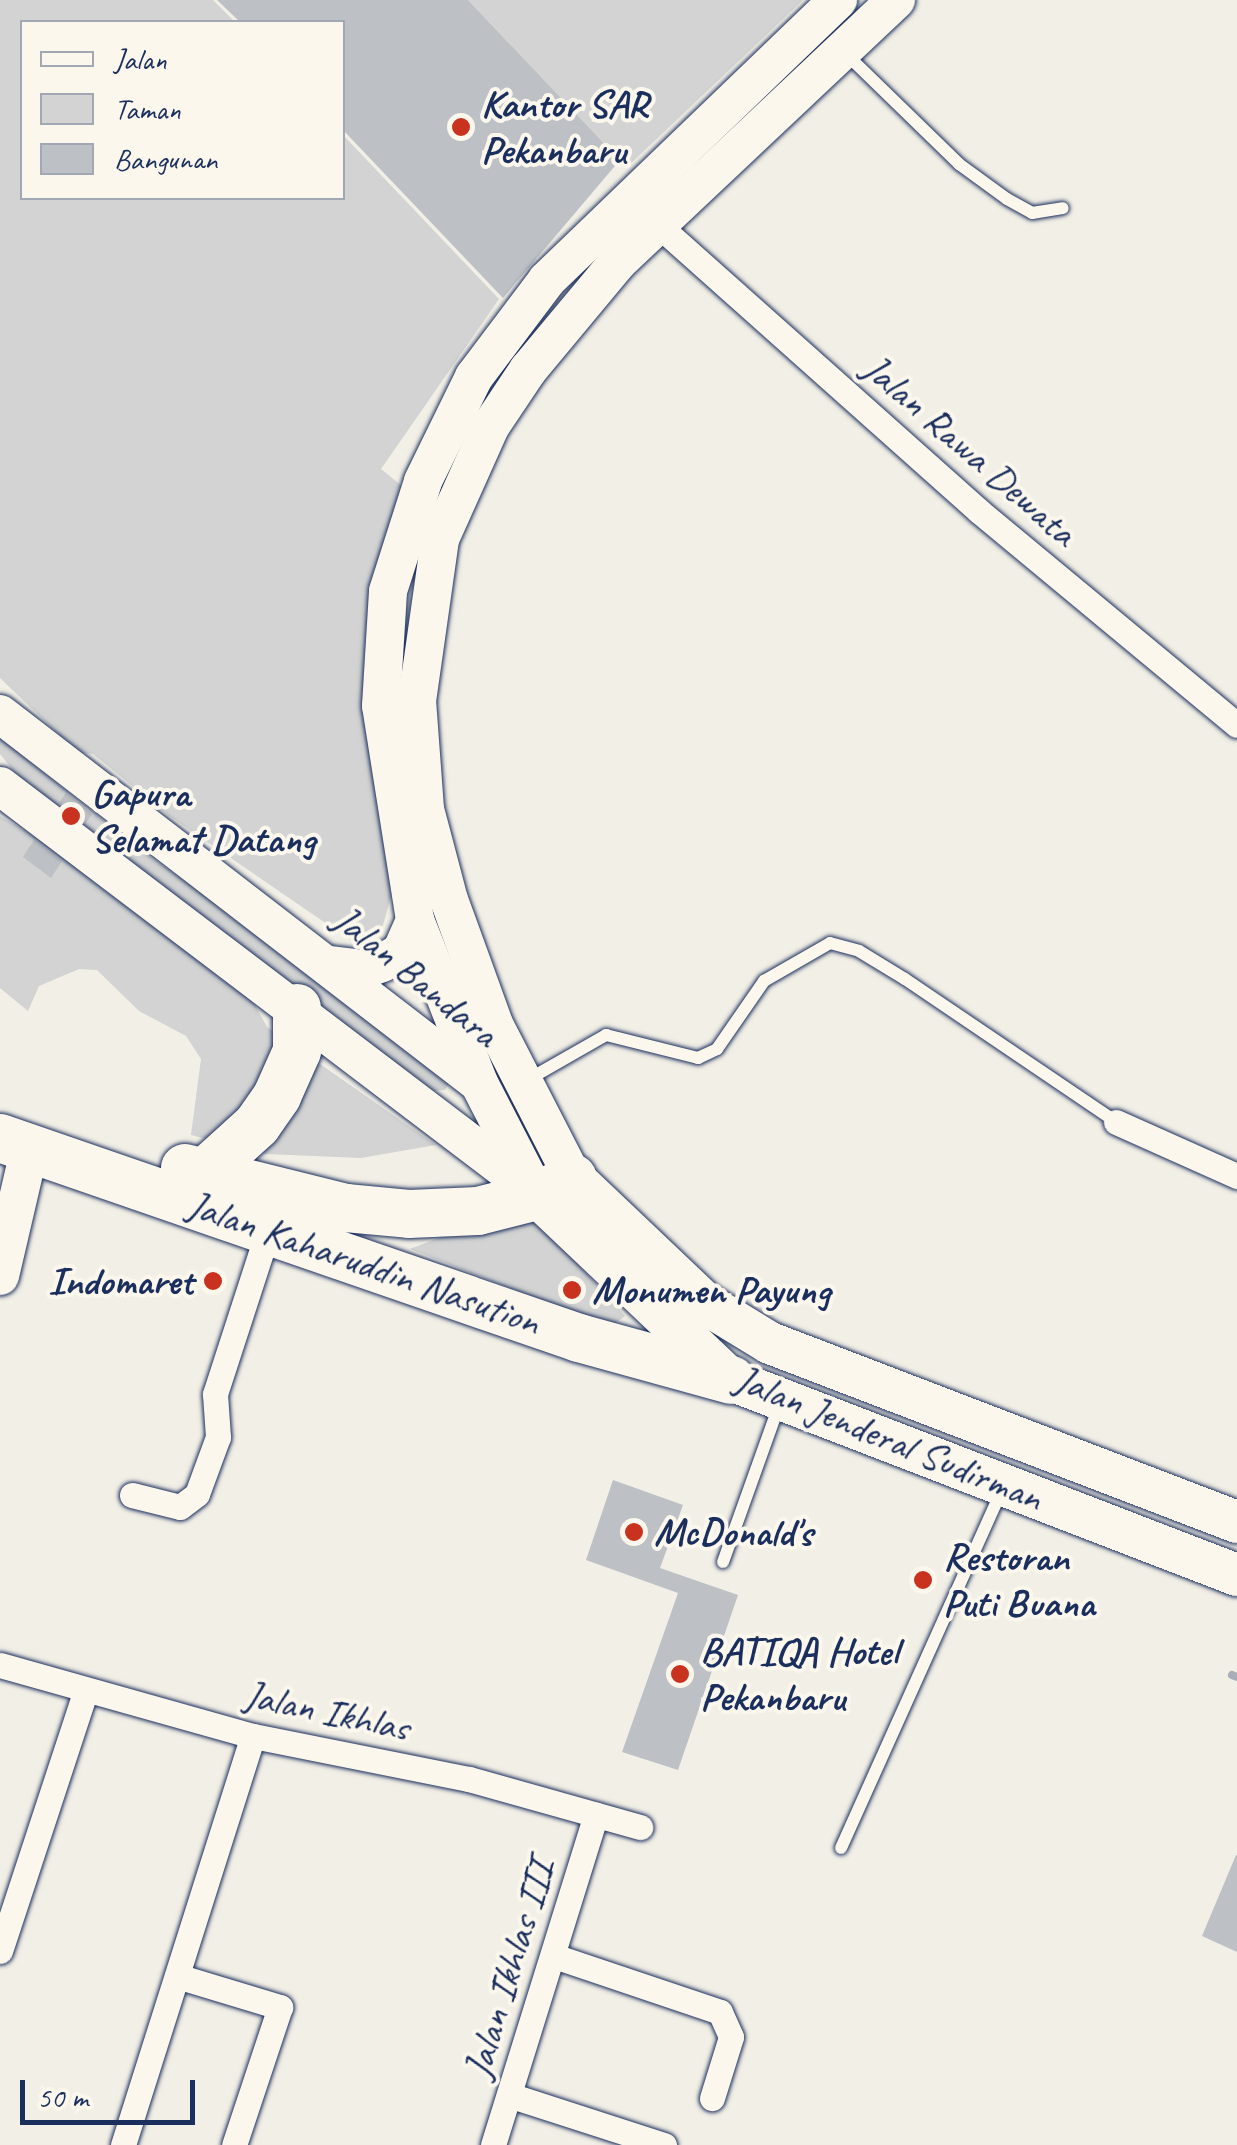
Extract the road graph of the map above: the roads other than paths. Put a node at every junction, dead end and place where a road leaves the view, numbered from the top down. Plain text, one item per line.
1 (838, 0) edge
2 (896, 0) edge
3 (842, 50) junction
4 (798, 65) junction
5 (1063, 208) dead end
6 (658, 225) junction
7 (0, 714) edge
8 (1237, 725) edge
9 (0, 786) edge
10 (415, 920) junction
11 (331, 965) junction
12 (297, 1008) junction
13 (480, 1084) junction
14 (523, 1084) junction
15 (0, 1110) edge
16 (1116, 1122) joint
17 (15, 1142) edge
18 (202, 1174) junction
19 (1237, 1176) edge
20 (555, 1187) junction
21 (268, 1228) junction
22 (0, 1276) edge
23 (731, 1380) junction
24 (782, 1399) junction
25 (1004, 1485) junction
26 (132, 1496) dead end
27 (1237, 1522) edge
28 (724, 1562) dead end
29 (1237, 1574) edge
30 (0, 1665) edge
31 (85, 1692) junction
32 (253, 1736) junction
33 (596, 1815) junction
34 (640, 1827) dead end
35 (841, 1848) dead end
36 (0, 1951) edge
37 (554, 1956) junction
38 (177, 1976) junction
39 (509, 2096) junction
40 (712, 2098) dead end
41 (123, 2145) edge
42 (234, 2145) edge
43 (493, 2145) edge
44 (664, 2145) edge

1 - 4 street
2 - 3 street
3 - 4 street
3 - 5 lane
4 - 6 street
4 - 10 street
6 - 8 street, Jalan Rawa Dewata
6 - 14 street
7 - 11 street, Jalan Bandara
9 - 12 street
10 - 11 street
10 - 13 street
11 - 13 street, Jalan Bandara
12 - 18 highway
12 - 20 street
13 - 20 street
14 - 16 lane
14 - 20 street
15 - 18 highway, Jalan Kaharuddin Nasution
16 - 19 street
17 - 21 highway, Jalan Kaharuddin Nasution
17 - 22 street
18 - 20 highway, Jalan Kaharuddin Nasution
20 - 23 main road, Jalan Jenderal Sudirman
20 - 27 main road, Jalan Jenderal Sudirman
21 - 23 highway, Jalan Kaharuddin Nasution
21 - 26 street
23 - 24 main road, Jalan Jenderal Sudirman
24 - 25 main road, Jalan Jenderal Sudirman
24 - 28 lane
25 - 29 main road, Jalan Jenderal Sudirman
25 - 35 lane
30 - 31 street, Jalan Ikhlas
31 - 32 street, Jalan Ikhlas
31 - 36 street
32 - 33 street, Jalan Ikhlas
32 - 38 street
33 - 34 street, Jalan Ikhlas
33 - 37 street, Jalan Ikhlas III
37 - 39 street, Jalan Ikhlas III
37 - 40 street
38 - 41 street
38 - 42 street
39 - 43 street, Jalan Ikhlas III
39 - 44 street

